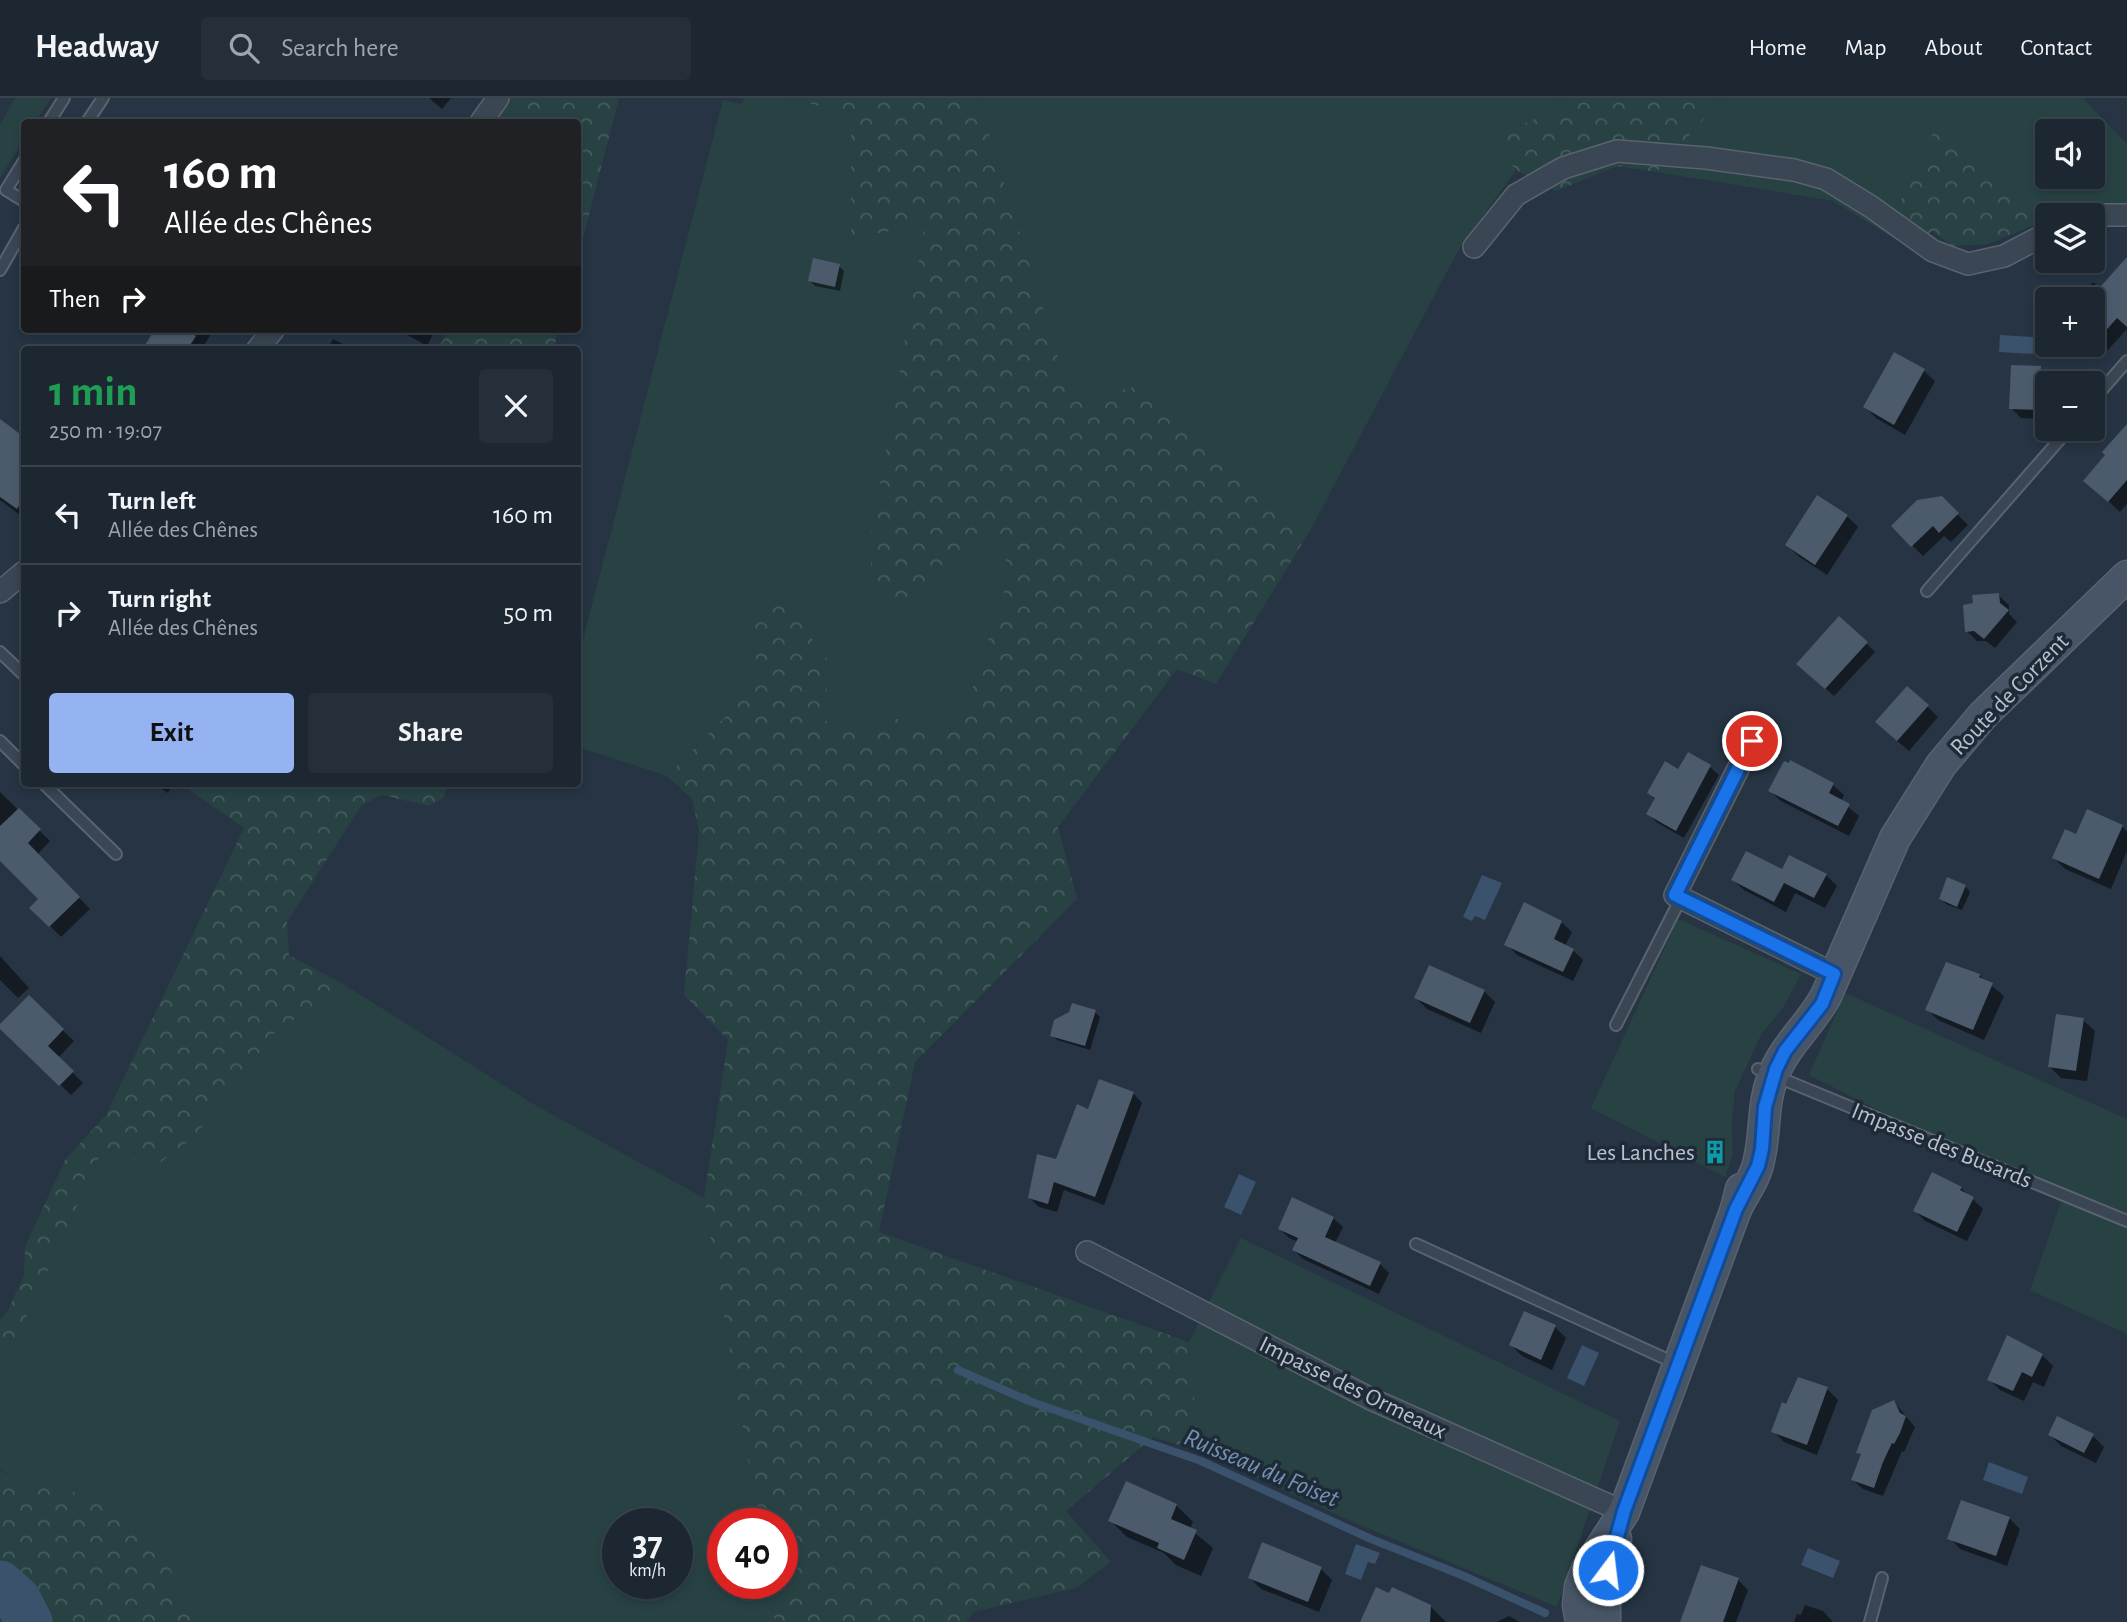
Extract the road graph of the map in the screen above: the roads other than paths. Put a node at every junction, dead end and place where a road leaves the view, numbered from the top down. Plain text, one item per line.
1 (64, 98) edge
2 (103, 98) edge
3 (498, 98) edge
4 (50, 119) edge
5 (89, 119) edge
6 (483, 119) edge
7 (21, 166) edge
8 (3, 193) edge
9 (21, 200) edge
10 (2105, 215) edge
11 (2127, 215) edge
12 (21, 233) edge
13 (2035, 240) edge
14 (1474, 247) dead end
15 (0, 271) edge
16 (2127, 361) edge
17 (2105, 386) edge
18 (2059, 441) edge
19 (21, 574) edge
20 (2127, 576) edge
21 (0, 592) edge
22 (1927, 592) dead end
23 (0, 652) edge
24 (21, 673) edge
25 (0, 741) edge
26 (1752, 741) dead end
27 (21, 762) edge
28 (47, 787) edge
29 (116, 853) dead end
30 (1681, 898) junction
31 (1834, 974) junction
32 (1616, 1025) dead end
33 (1766, 1072) junction
34 (2127, 1221) edge
35 (1416, 1244) dead end
36 (1087, 1252) dead end
37 (1678, 1364) junction
38 (1624, 1511) junction
39 (1882, 1578) dead end
40 (1581, 1622) edge
41 (1605, 1622) edge
42 (1870, 1622) edge

1 - 4 lane
2 - 5 lane
3 - 6 street
7 - 8 lane
8 - 9 lane
10 - 11 street
12 - 15 lane
13 - 14 street
16 - 17 lane
18 - 22 lane
19 - 21 street
20 - 31 street, Route de Corzent
23 - 24 lane
25 - 27 lane
26 - 30 street
28 - 29 lane
30 - 31 street
30 - 32 lane
31 - 33 street, Route de Corzent
33 - 34 lane, Impasse des Busards
33 - 37 street, Route de Corzent
35 - 37 lane
36 - 38 street, Impasse des Ormeaux
37 - 38 street, Route de Corzent
38 - 40 street, Route de Corzent
38 - 41 street, Route de Corzent
39 - 42 lane

